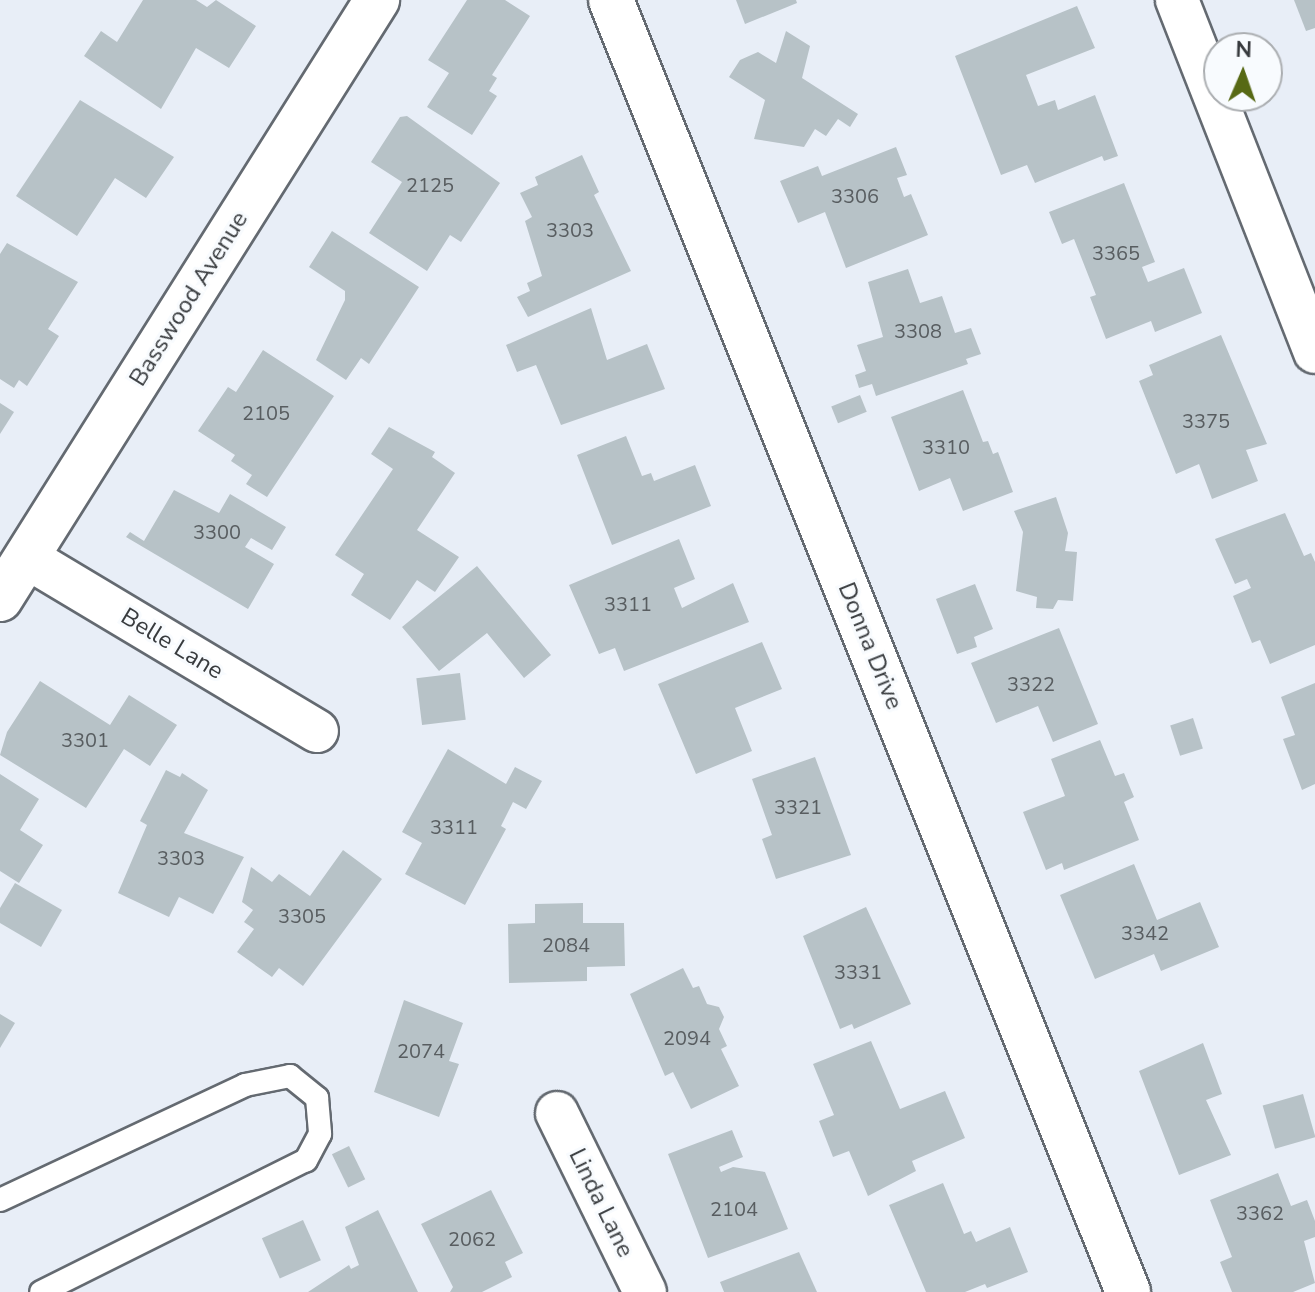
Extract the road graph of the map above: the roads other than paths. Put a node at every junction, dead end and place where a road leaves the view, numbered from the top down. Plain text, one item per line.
1 (377, 0) edge
2 (611, 0) edge
3 (1177, 0) edge
4 (1315, 352) edge
5 (26, 557) junction
6 (0, 599) edge
7 (317, 731) dead end
8 (557, 1113) dead end
9 (0, 1200) edge
10 (41, 1292) edge
11 (645, 1292) edge
12 (1128, 1292) edge

1 - 5 street, Basswood Avenue
2 - 12 street, Donna Drive
3 - 4 street
5 - 6 street, Basswood Avenue
5 - 7 street, Belle Lane
8 - 11 street, Linda Lane
9 - 10 lane

